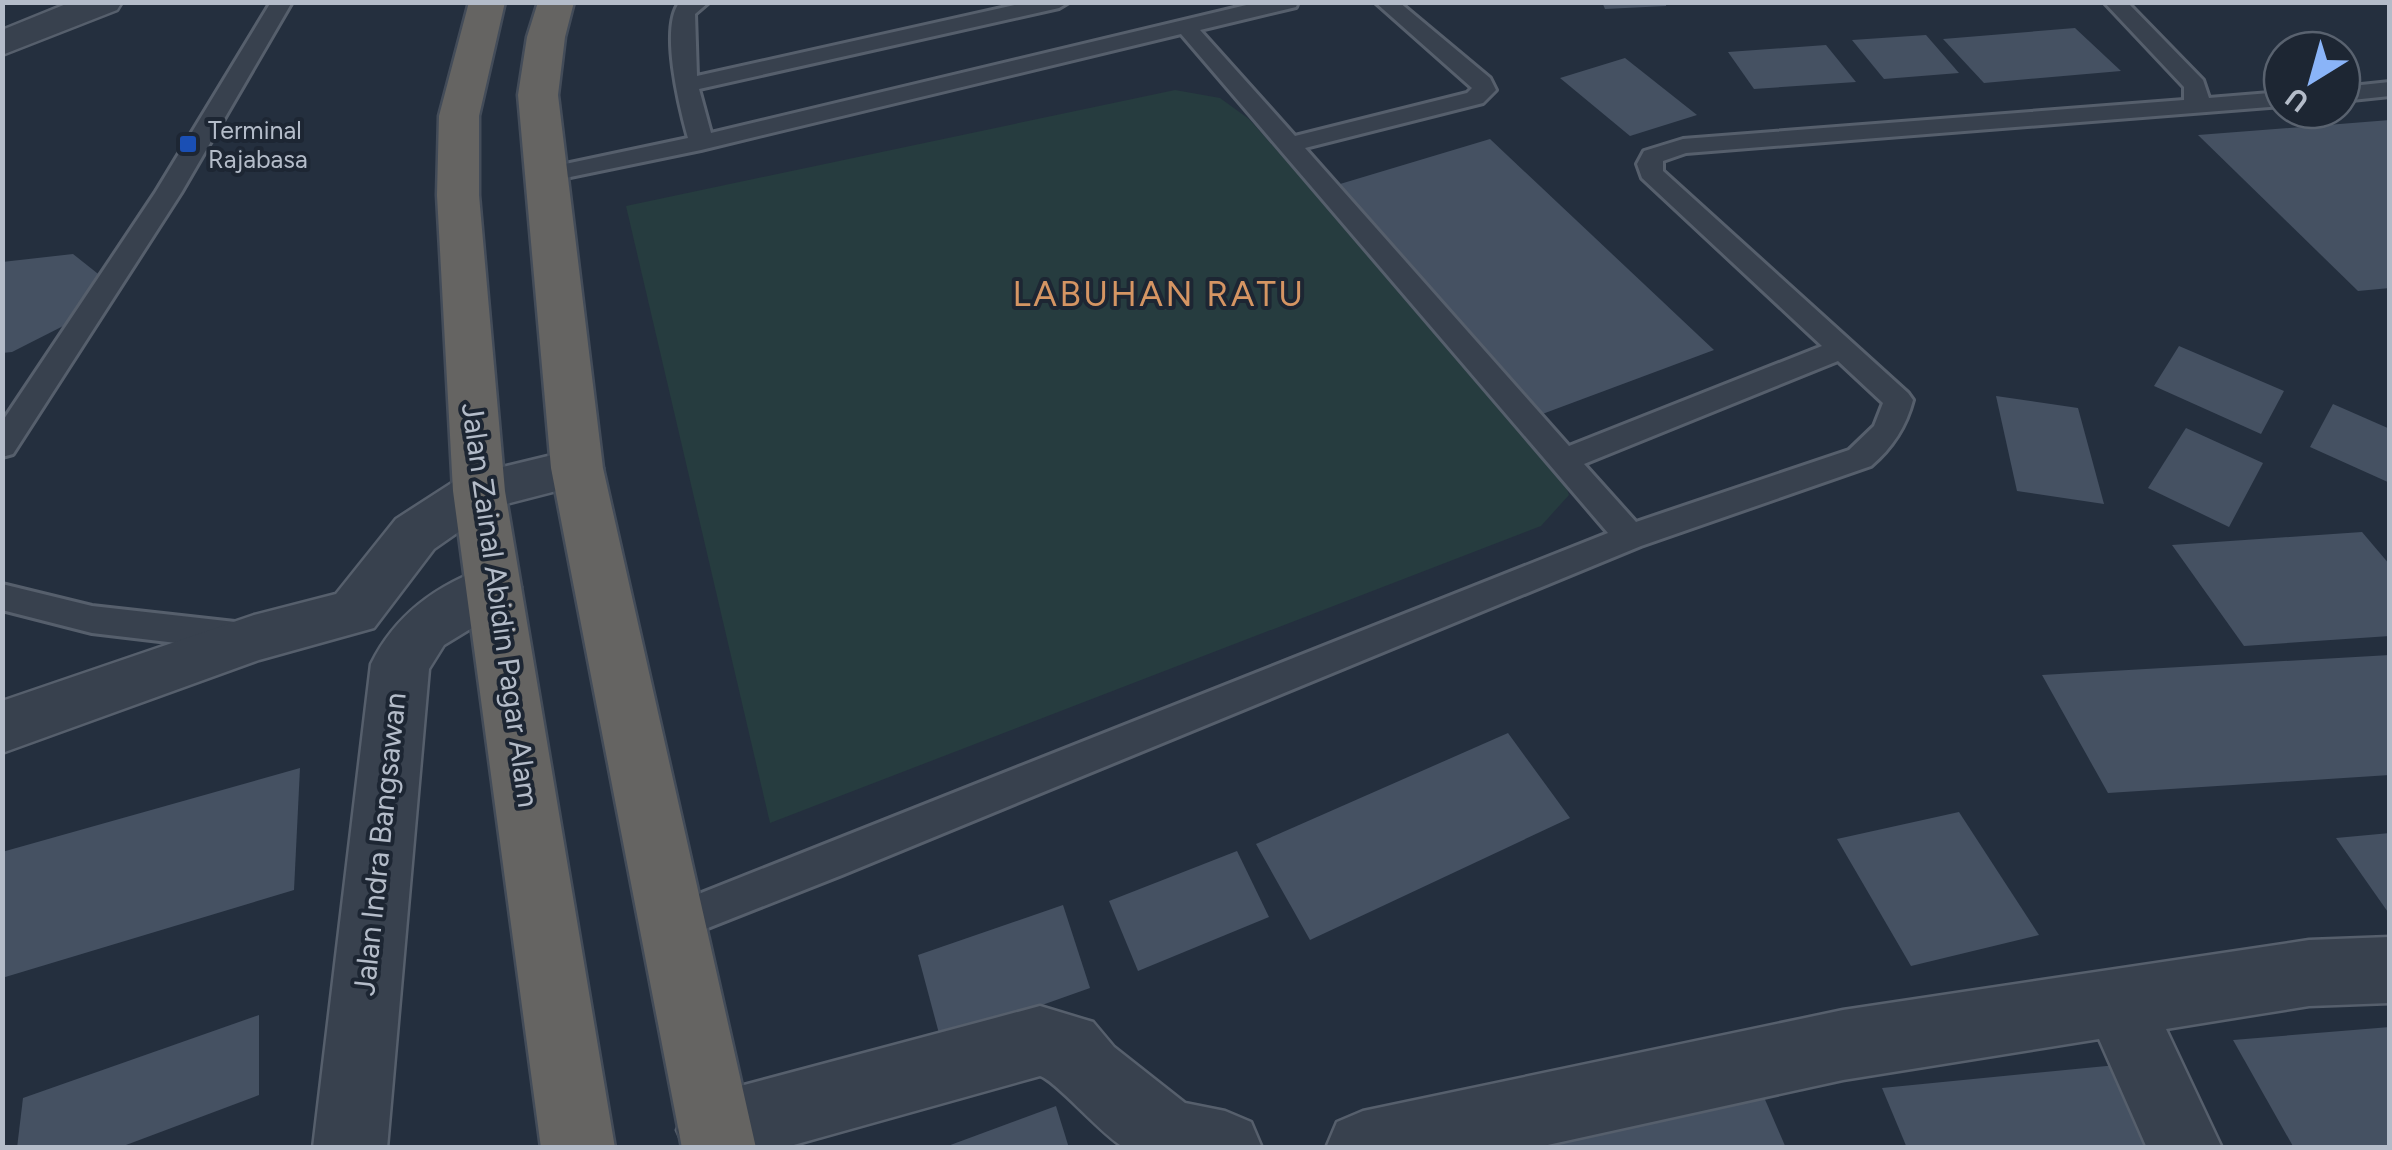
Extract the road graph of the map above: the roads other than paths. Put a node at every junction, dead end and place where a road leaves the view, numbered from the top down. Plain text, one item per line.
1 (104, 2) edge
2 (282, 2) edge
3 (487, 2) edge
4 (556, 2) edge
5 (700, 2) edge
6 (1060, 2) edge
7 (1288, 2) edge
8 (1385, 2) edge
9 (2114, 2) edge
10 (1187, 28) junction
11 (2, 44) edge
12 (686, 85) junction
13 (2390, 90) edge
14 (2362, 92) edge
15 (2262, 101) edge
16 (2190, 107) junction
17 (701, 143) junction
18 (1289, 145) junction
19 (546, 174) junction
20 (1842, 349) junction
21 (2, 446) edge
22 (1564, 460) junction
23 (577, 468) junction
24 (479, 491) junction
25 (1630, 537) junction
26 (493, 586) junction
27 (2, 597) edge
28 (254, 638) junction
29 (2, 727) edge
30 (670, 924) junction
31 (2390, 970) edge
32 (2118, 1002) junction
33 (716, 1139) edge
34 (350, 1148) edge
35 (578, 1148) edge
36 (1225, 1148) edge
37 (1363, 1148) edge
38 (2185, 1148) edge

1 - 11 street
2 - 21 lane
3 - 24 highway, Jalan Zainal Abidin Pagar Alam
4 - 19 highway
5 - 12 lane
6 - 12 lane
7 - 10 lane
8 - 18 lane
9 - 16 lane
10 - 17 lane
10 - 18 lane
12 - 17 lane
13 - 14 lane
15 - 16 lane
16 - 20 lane
17 - 19 lane
18 - 22 lane
19 - 23 highway
20 - 22 lane
20 - 25 lane
22 - 25 lane
23 - 24 street
23 - 30 highway
24 - 26 highway, Jalan Zainal Abidin Pagar Alam
24 - 28 street
25 - 30 lane
26 - 34 street, Jalan Indra Bangsawan
26 - 35 highway, Jalan Zainal Abidin Pagar Alam
27 - 28 lane
28 - 29 street
30 - 33 highway
31 - 32 street
32 - 37 street
32 - 38 street
33 - 36 street

